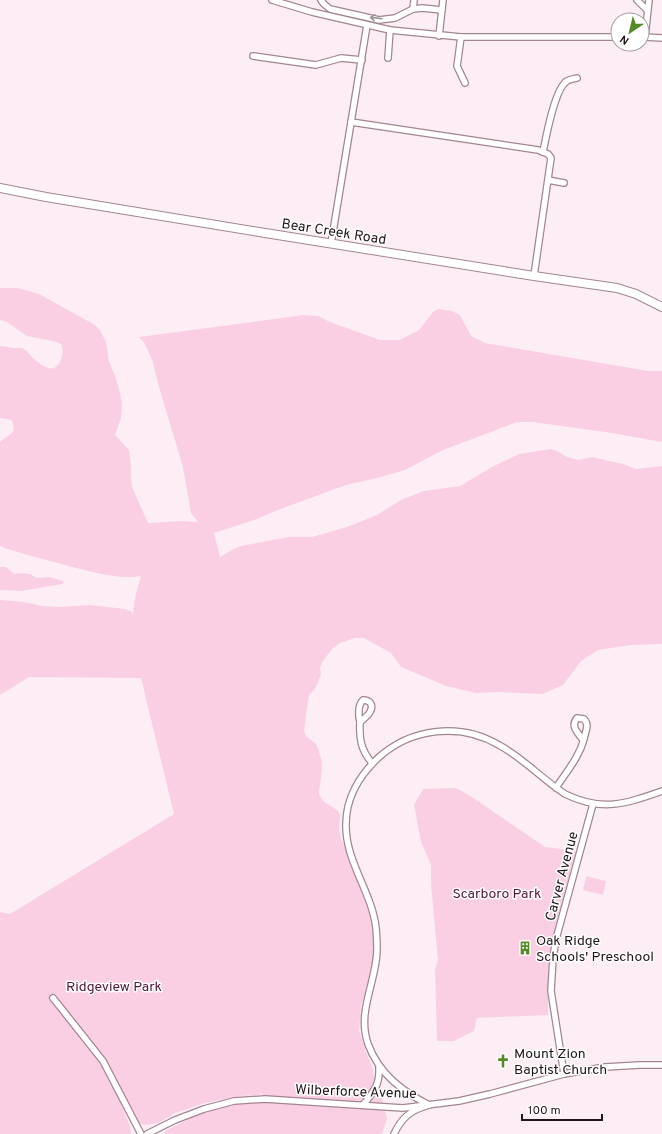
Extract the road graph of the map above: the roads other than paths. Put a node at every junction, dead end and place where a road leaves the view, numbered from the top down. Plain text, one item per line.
1 (272, 0) edge
2 (321, 0) edge
3 (414, 0) edge
4 (443, 0) edge
5 (637, 0) edge
6 (648, 0) edge
7 (413, 9) junction
8 (442, 10) junction
9 (648, 10) joint
10 (367, 26) junction
11 (390, 30) junction
12 (439, 36) junction
13 (461, 37) junction
14 (610, 37) edge
15 (650, 37) edge
16 (662, 38) edge
17 (253, 56) dead end
18 (388, 58) dead end
19 (362, 60) junction
20 (576, 78) dead end
21 (466, 83) dead end
22 (351, 122) junction
23 (544, 152) junction
24 (548, 180) junction
25 (564, 183) dead end
26 (0, 188) edge
27 (331, 244) junction
28 (534, 276) junction
29 (662, 307) edge
30 (360, 722) dead end
31 (584, 740) dead end
32 (372, 763) junction
33 (556, 788) junction
34 (662, 791) edge
35 (594, 804) junction
36 (53, 998) dead end
37 (662, 1065) edge
38 (379, 1066) junction
39 (564, 1074) junction
40 (363, 1105) junction
41 (429, 1105) junction
42 (141, 1134) edge
43 (147, 1134) edge
44 (394, 1134) edge

1 - 10 street
7 -> 2 street
3 - 7 street
4 - 8 street
5 - 9 street
6 - 9 street
7 - 8 street
8 - 12 street
10 - 11 street
10 - 19 street
11 - 12 street
11 - 18 street
12 - 13 street
13 - 14 street
13 - 21 street
15 - 16 street
17 - 19 street
19 - 22 street
20 - 23 street
22 - 23 street
22 - 27 street
23 - 24 street
24 - 25 street
24 - 28 street
26 - 27 street, Bear Creek Road
27 - 28 street, Bear Creek Road
28 - 29 street, Bear Creek Road
30 - 32 street
31 - 33 street
32 - 33 street
32 - 38 street
33 - 35 street
34 - 35 street
35 - 39 street, Carver Avenue
36 - 42 street
37 - 39 street, Wilberforce Avenue
38 - 40 street
38 - 41 street
39 - 41 street, Wilberforce Avenue
40 - 41 street, Wilberforce Avenue
40 - 43 street, Wilberforce Avenue
41 - 44 street

